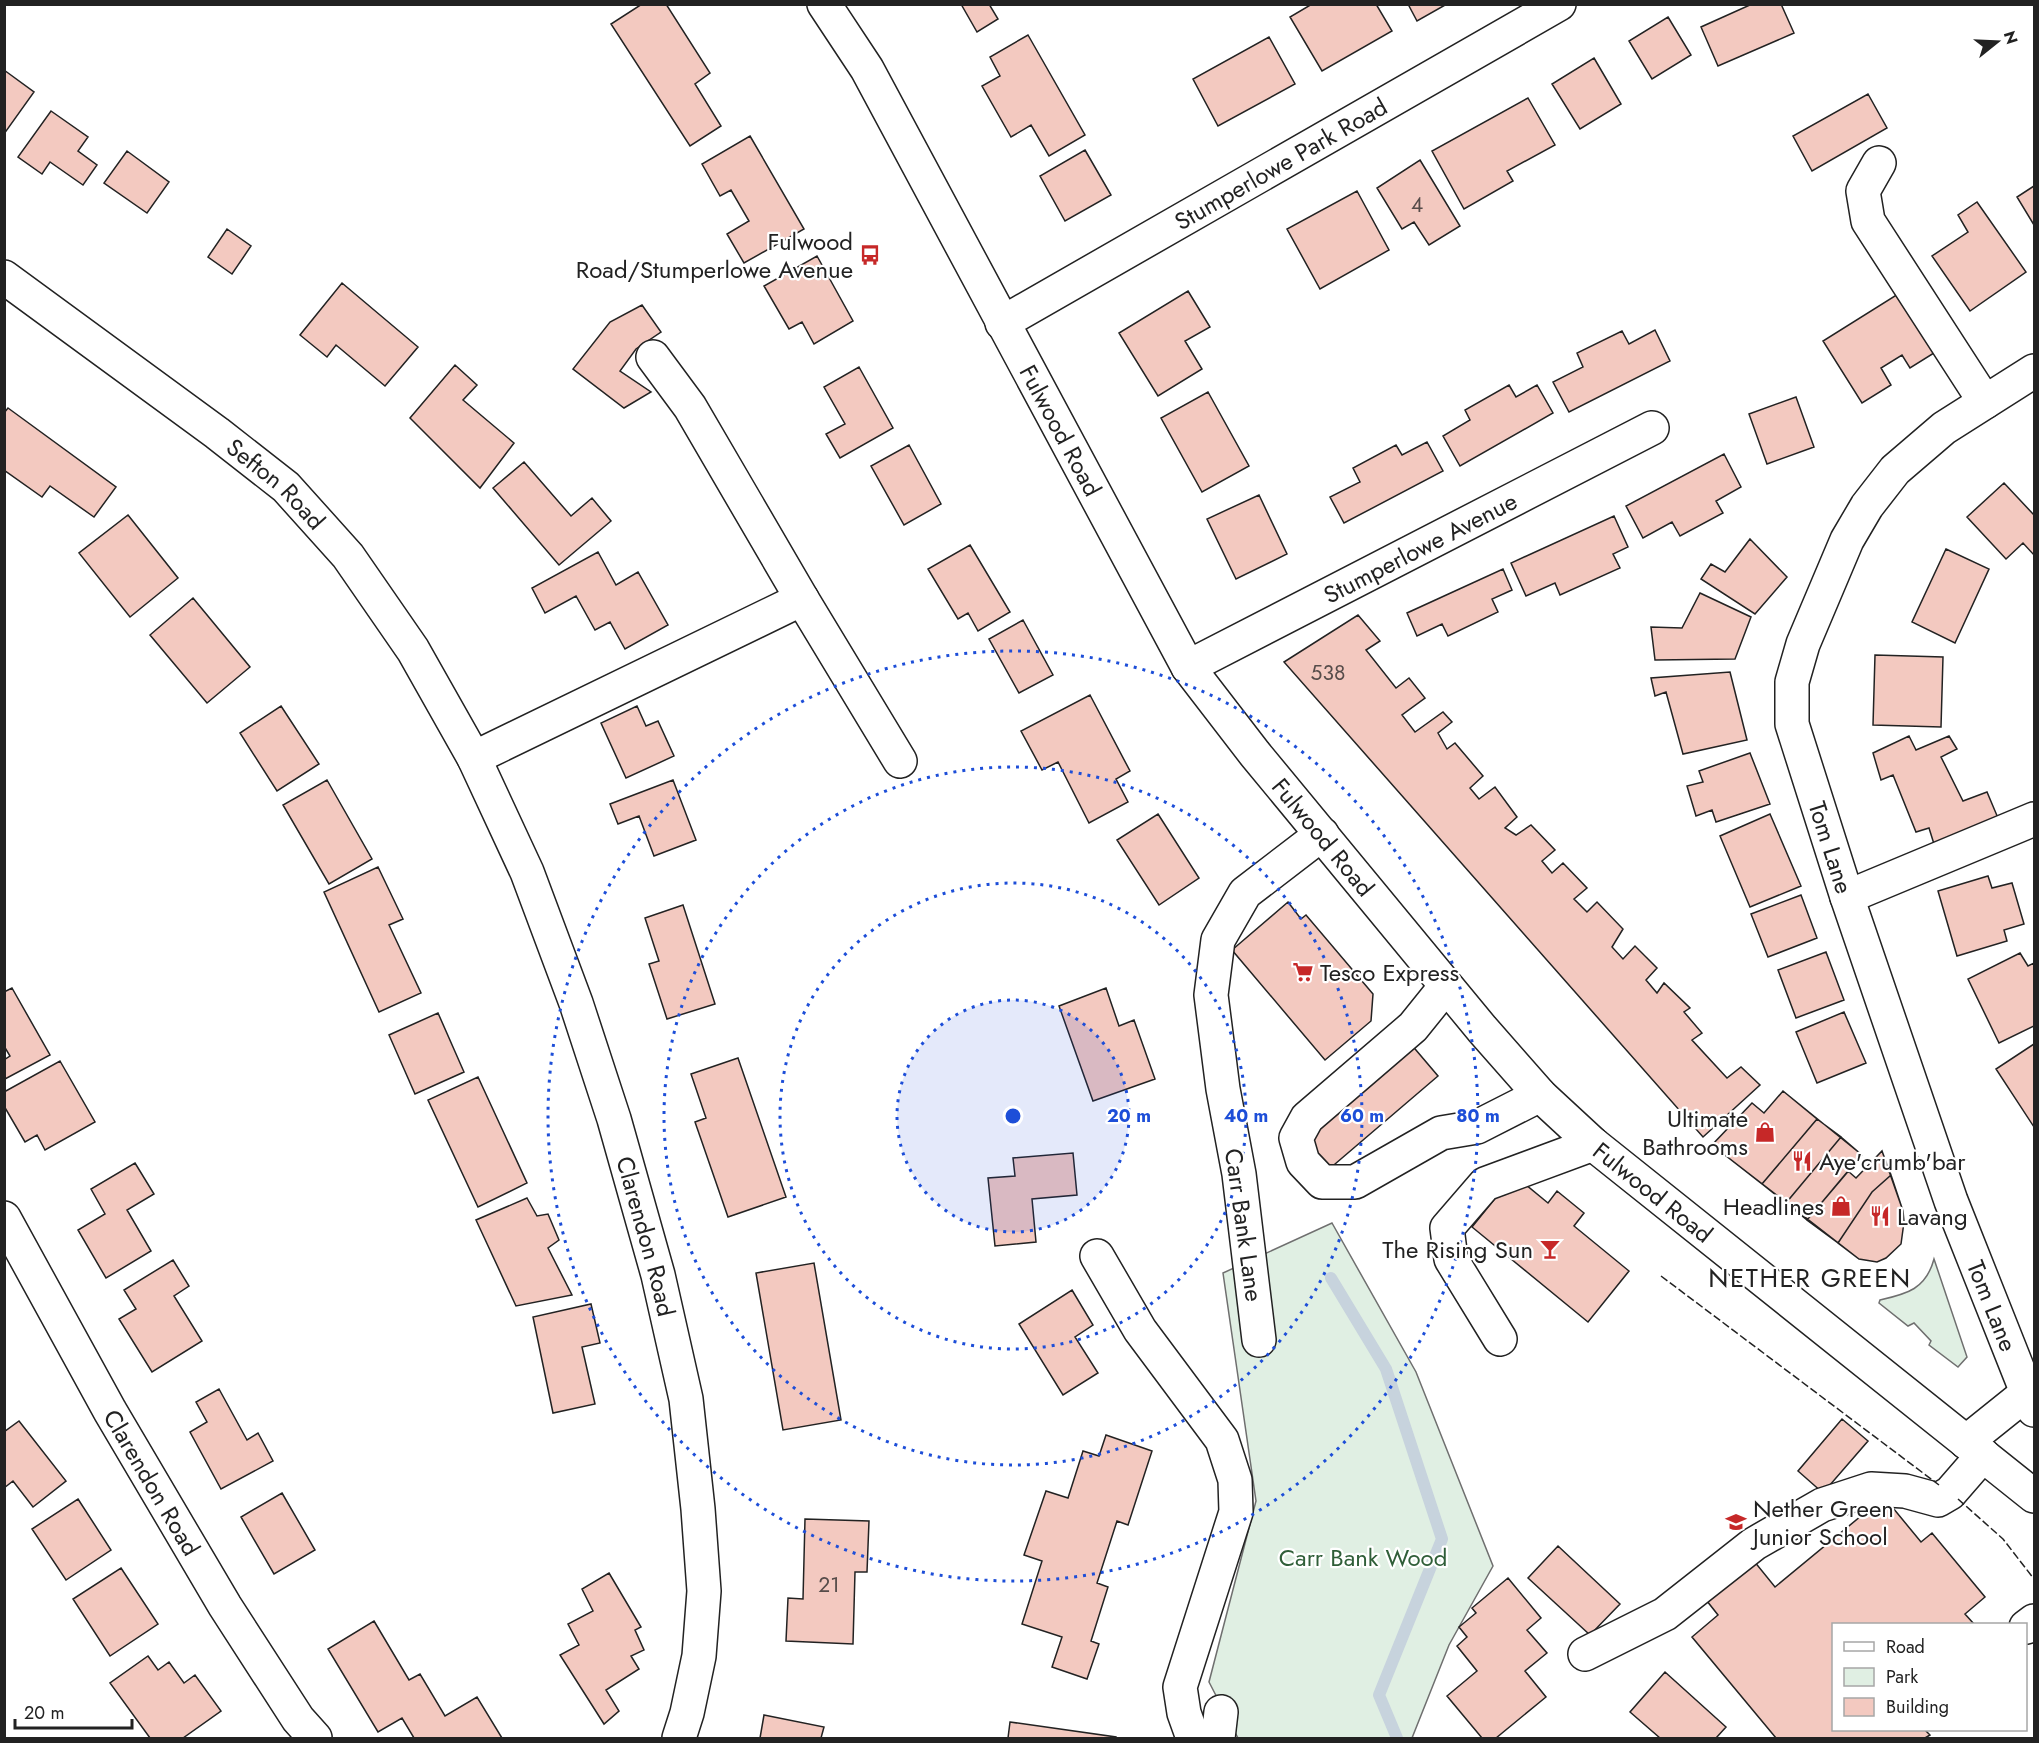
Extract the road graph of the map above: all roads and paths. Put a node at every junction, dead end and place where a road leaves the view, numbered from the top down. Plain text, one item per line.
1 (824, 4) edge
2 (1559, 4) edge
3 (1879, 163) dead end
4 (4, 278) edge
5 (1002, 323) junction
6 (653, 357) dead end
7 (2034, 371) edge
8 (1986, 402) junction
9 (1653, 428) dead end
10 (802, 599) junction
11 (1188, 667) junction
12 (474, 758) junction
13 (900, 761) dead end
14 (2034, 819) edge
15 (1322, 834) junction
16 (1847, 897) junction
17 (1446, 986) junction
18 (1540, 1095) junction
19 (1593, 1144) junction
20 (4, 1218) edge
21 (1097, 1256) dead end
22 (1500, 1339) dead end
23 (1259, 1340) dead end
24 (2031, 1401) edge
25 (1975, 1448) junction
26 (2034, 1496) edge
27 (1585, 1654) dead end
28 (315, 1738) edge
29 (678, 1738) edge
30 (1193, 1738) edge

1 - 5 street, Fulwood Road
2 - 5 street, Stumperlowe Park Road
3 - 8 street
4 - 12 street, Sefton Road
5 - 11 street, Fulwood Road
6 - 10 street
7 - 8 street, Tom Lane
8 - 16 street, Tom Lane
9 - 11 street, Stumperlowe Avenue
10 - 12 street
10 - 13 street
11 - 15 street, Fulwood Road
12 - 29 street, Clarendon Road
14 - 16 street
15 - 17 street, Fulwood Road
15 - 23 street, Carr Bank Lane
16 - 24 street, Tom Lane
17 - 18 street, Fulwood Road
17 - 18 street
18 - 19 street, Fulwood Road
19 - 22 street
19 - 25 street, Fulwood Road
20 - 28 street, Clarendon Road
21 - 30 street
24 - 25 street, Tom Lane
25 - 26 street, Fulwood Road
25 - 27 street, Tom Lane

